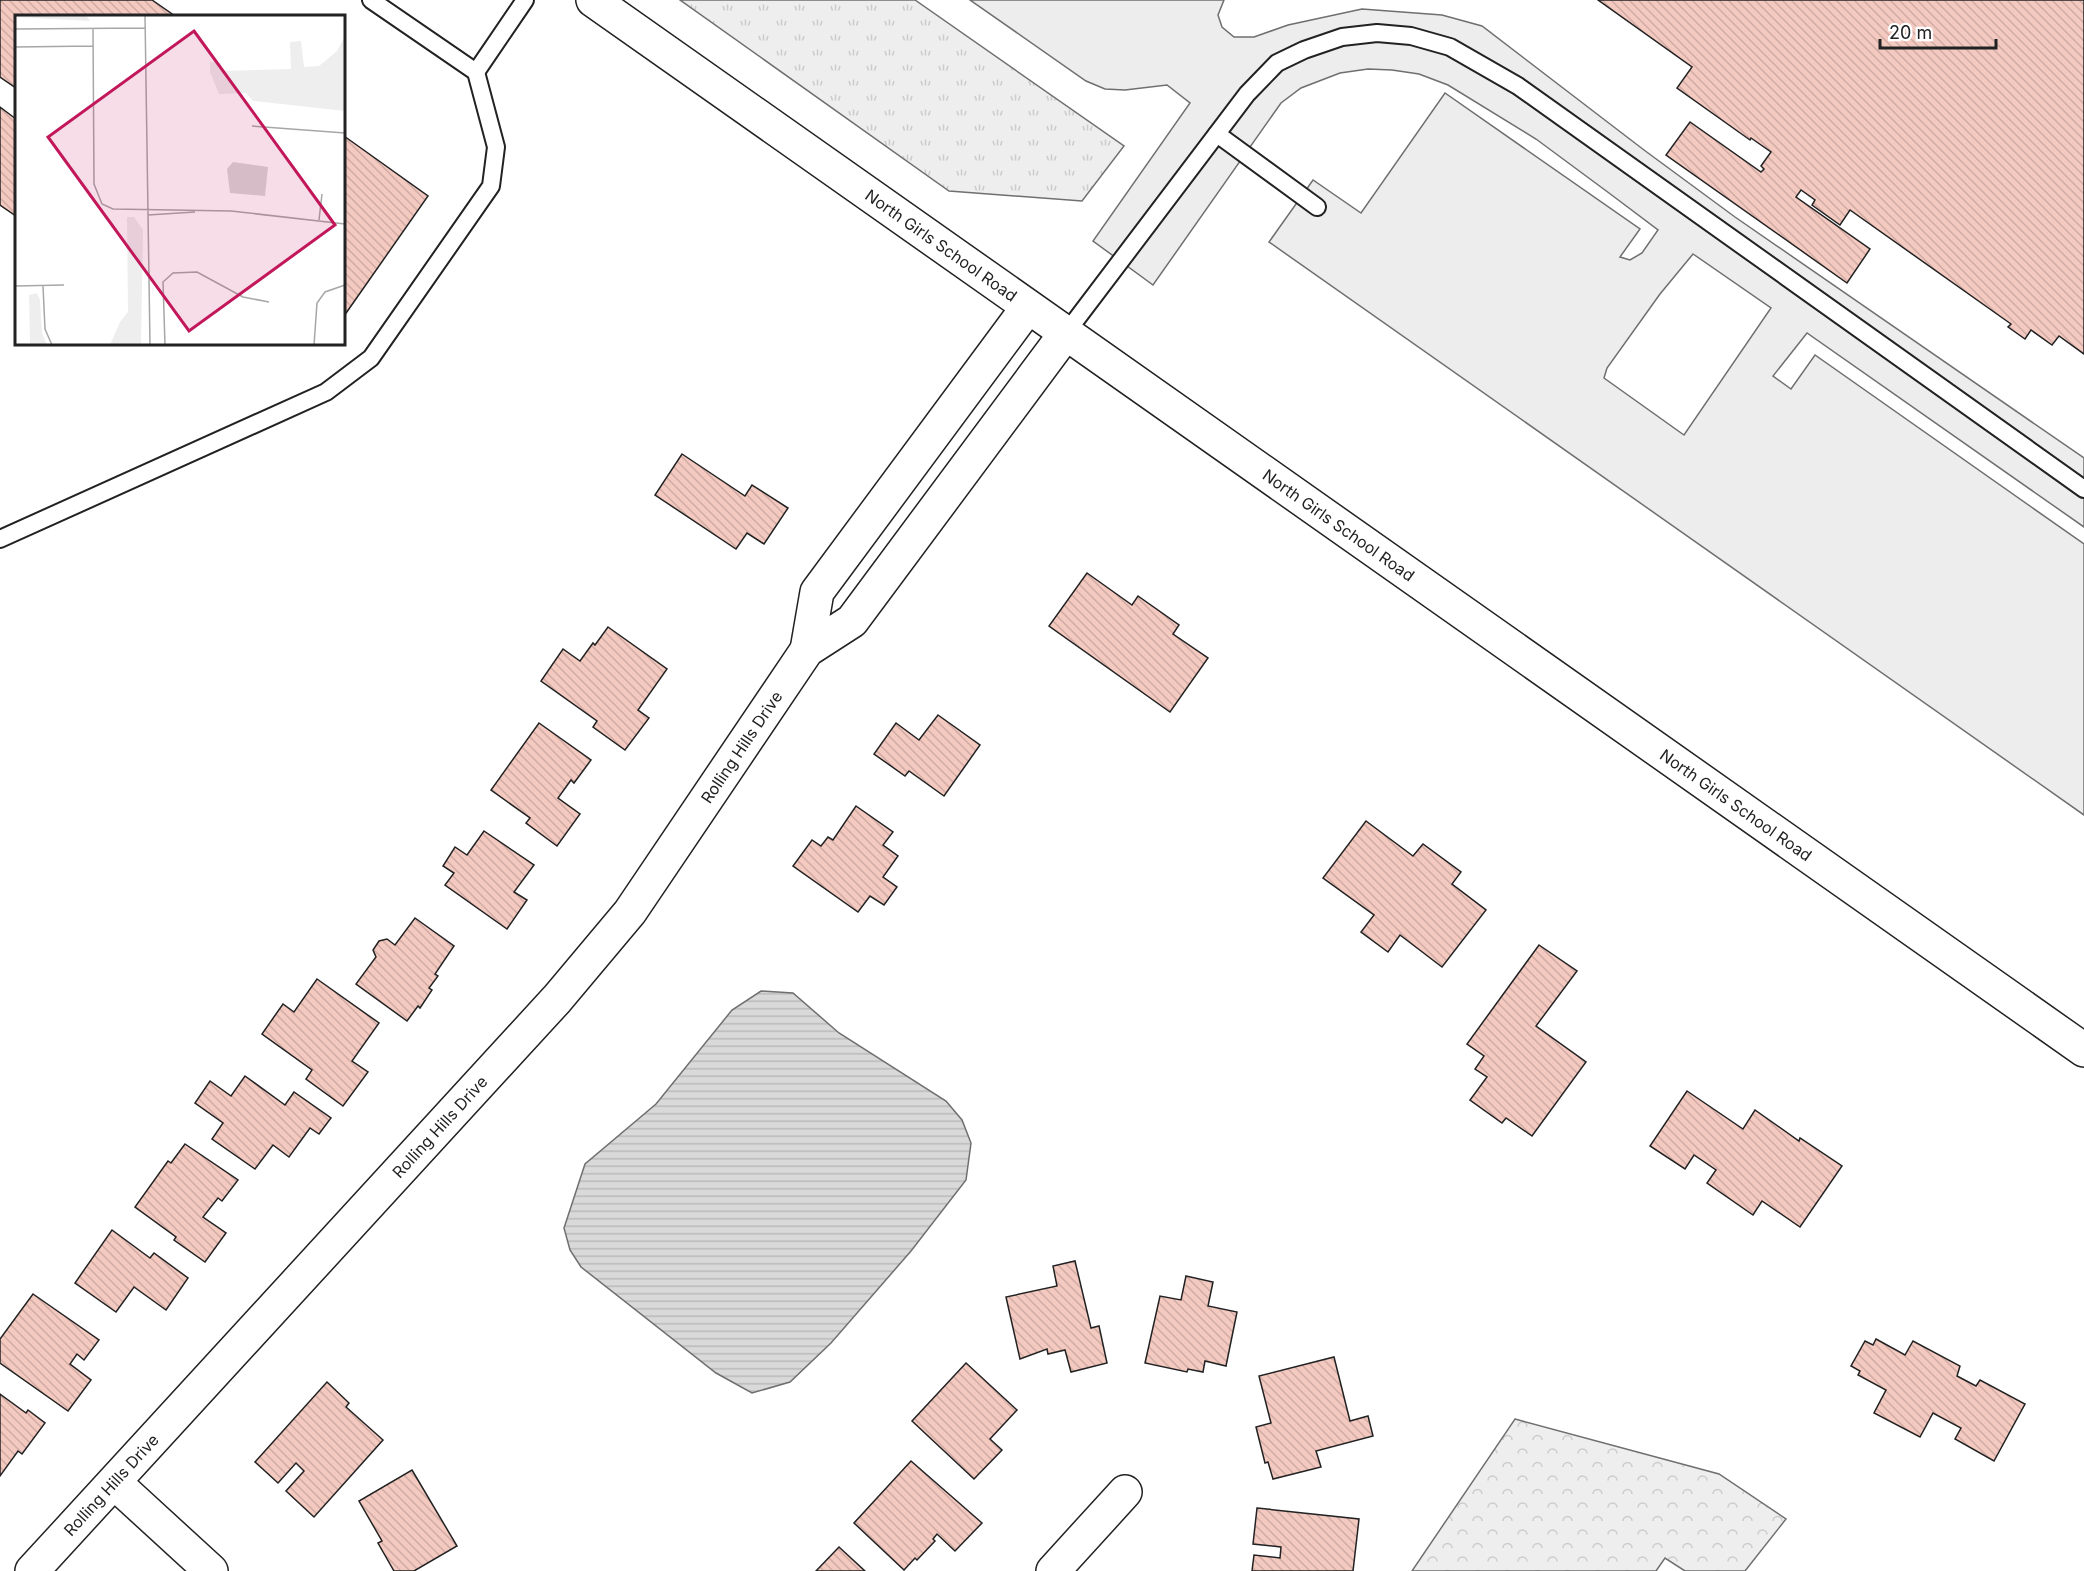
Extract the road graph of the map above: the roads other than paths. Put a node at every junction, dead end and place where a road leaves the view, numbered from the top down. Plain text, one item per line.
1 (371, 0) edge
2 (525, 0) edge
3 (593, 0) edge
4 (476, 72) junction
5 (1217, 134) junction
6 (1317, 207) dead end
7 (1028, 307) junction
8 (1066, 333) junction
9 (2084, 489) edge
10 (0, 538) edge
11 (807, 650) junction
12 (2084, 1050) edge
13 (115, 1483) junction
14 (1125, 1491) dead end
15 (32, 1571) edge
16 (211, 1571) edge
17 (1053, 1571) edge

1 - 4 lane
2 - 4 lane
3 - 7 street, North Girls School Road
4 - 10 lane
5 - 6 lane
5 - 8 lane
5 - 9 lane
7 - 8 street, North Girls School Road
7 - 11 street, Rolling Hills Drive
8 - 11 street, Rolling Hills Drive
8 - 12 street, North Girls School Road
11 - 13 street, Rolling Hills Drive
13 - 15 street, Rolling Hills Drive
13 - 16 street
14 - 17 street

